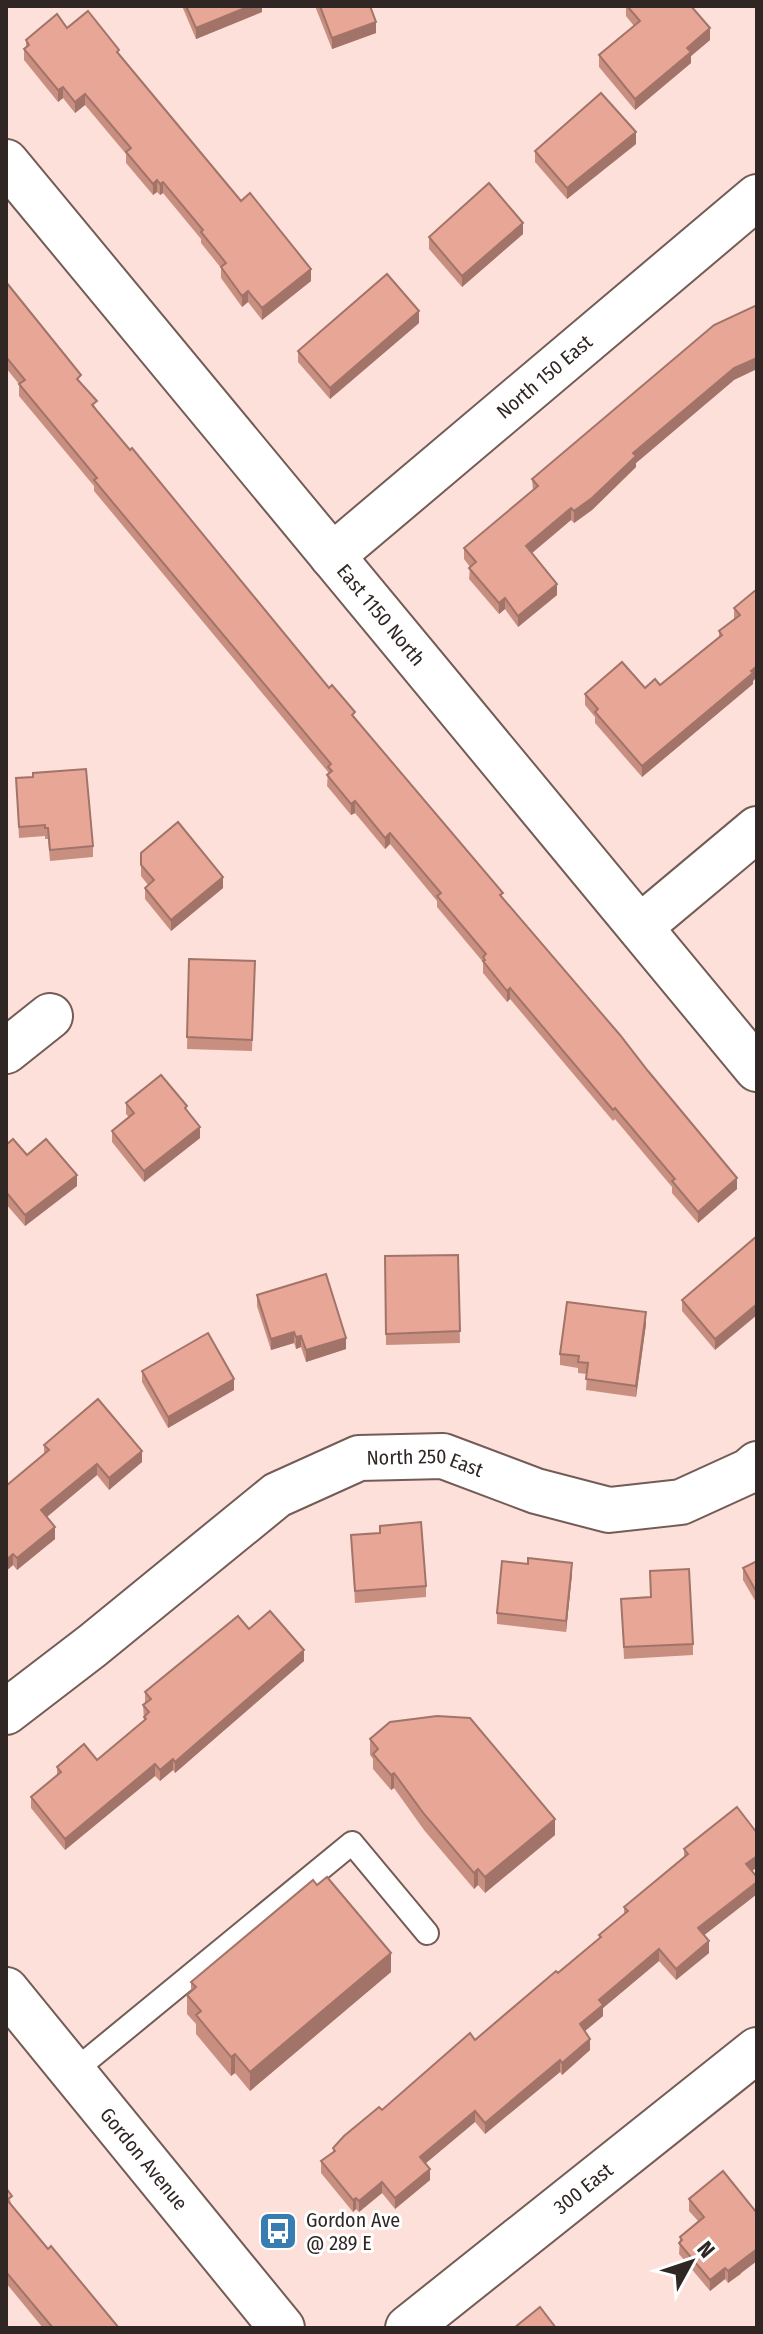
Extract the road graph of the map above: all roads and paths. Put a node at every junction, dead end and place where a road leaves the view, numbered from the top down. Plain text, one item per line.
1 (6, 162) edge
2 (757, 197) edge
3 (332, 556) junction
4 (757, 829) edge
5 (640, 927) junction
6 (50, 1016) dead end
7 (6, 1051) edge
8 (757, 1069) edge
9 (757, 1464) edge
10 (6, 1712) edge
11 (427, 1933) dead end
12 (6, 1990) edge
13 (757, 2050) edge
14 (73, 2072) junction
15 (282, 2328) edge
16 (408, 2328) edge

1 - 3 street, East 1150 North
2 - 3 street, North 150 East
3 - 5 street, East 1150 North
4 - 5 street
5 - 8 street, East 1150 North
6 - 7 street
9 - 10 street, North 250 East
11 - 14 lane
12 - 14 street, Gordon Avenue
13 - 16 street, 300 East
14 - 15 street, Gordon Avenue

